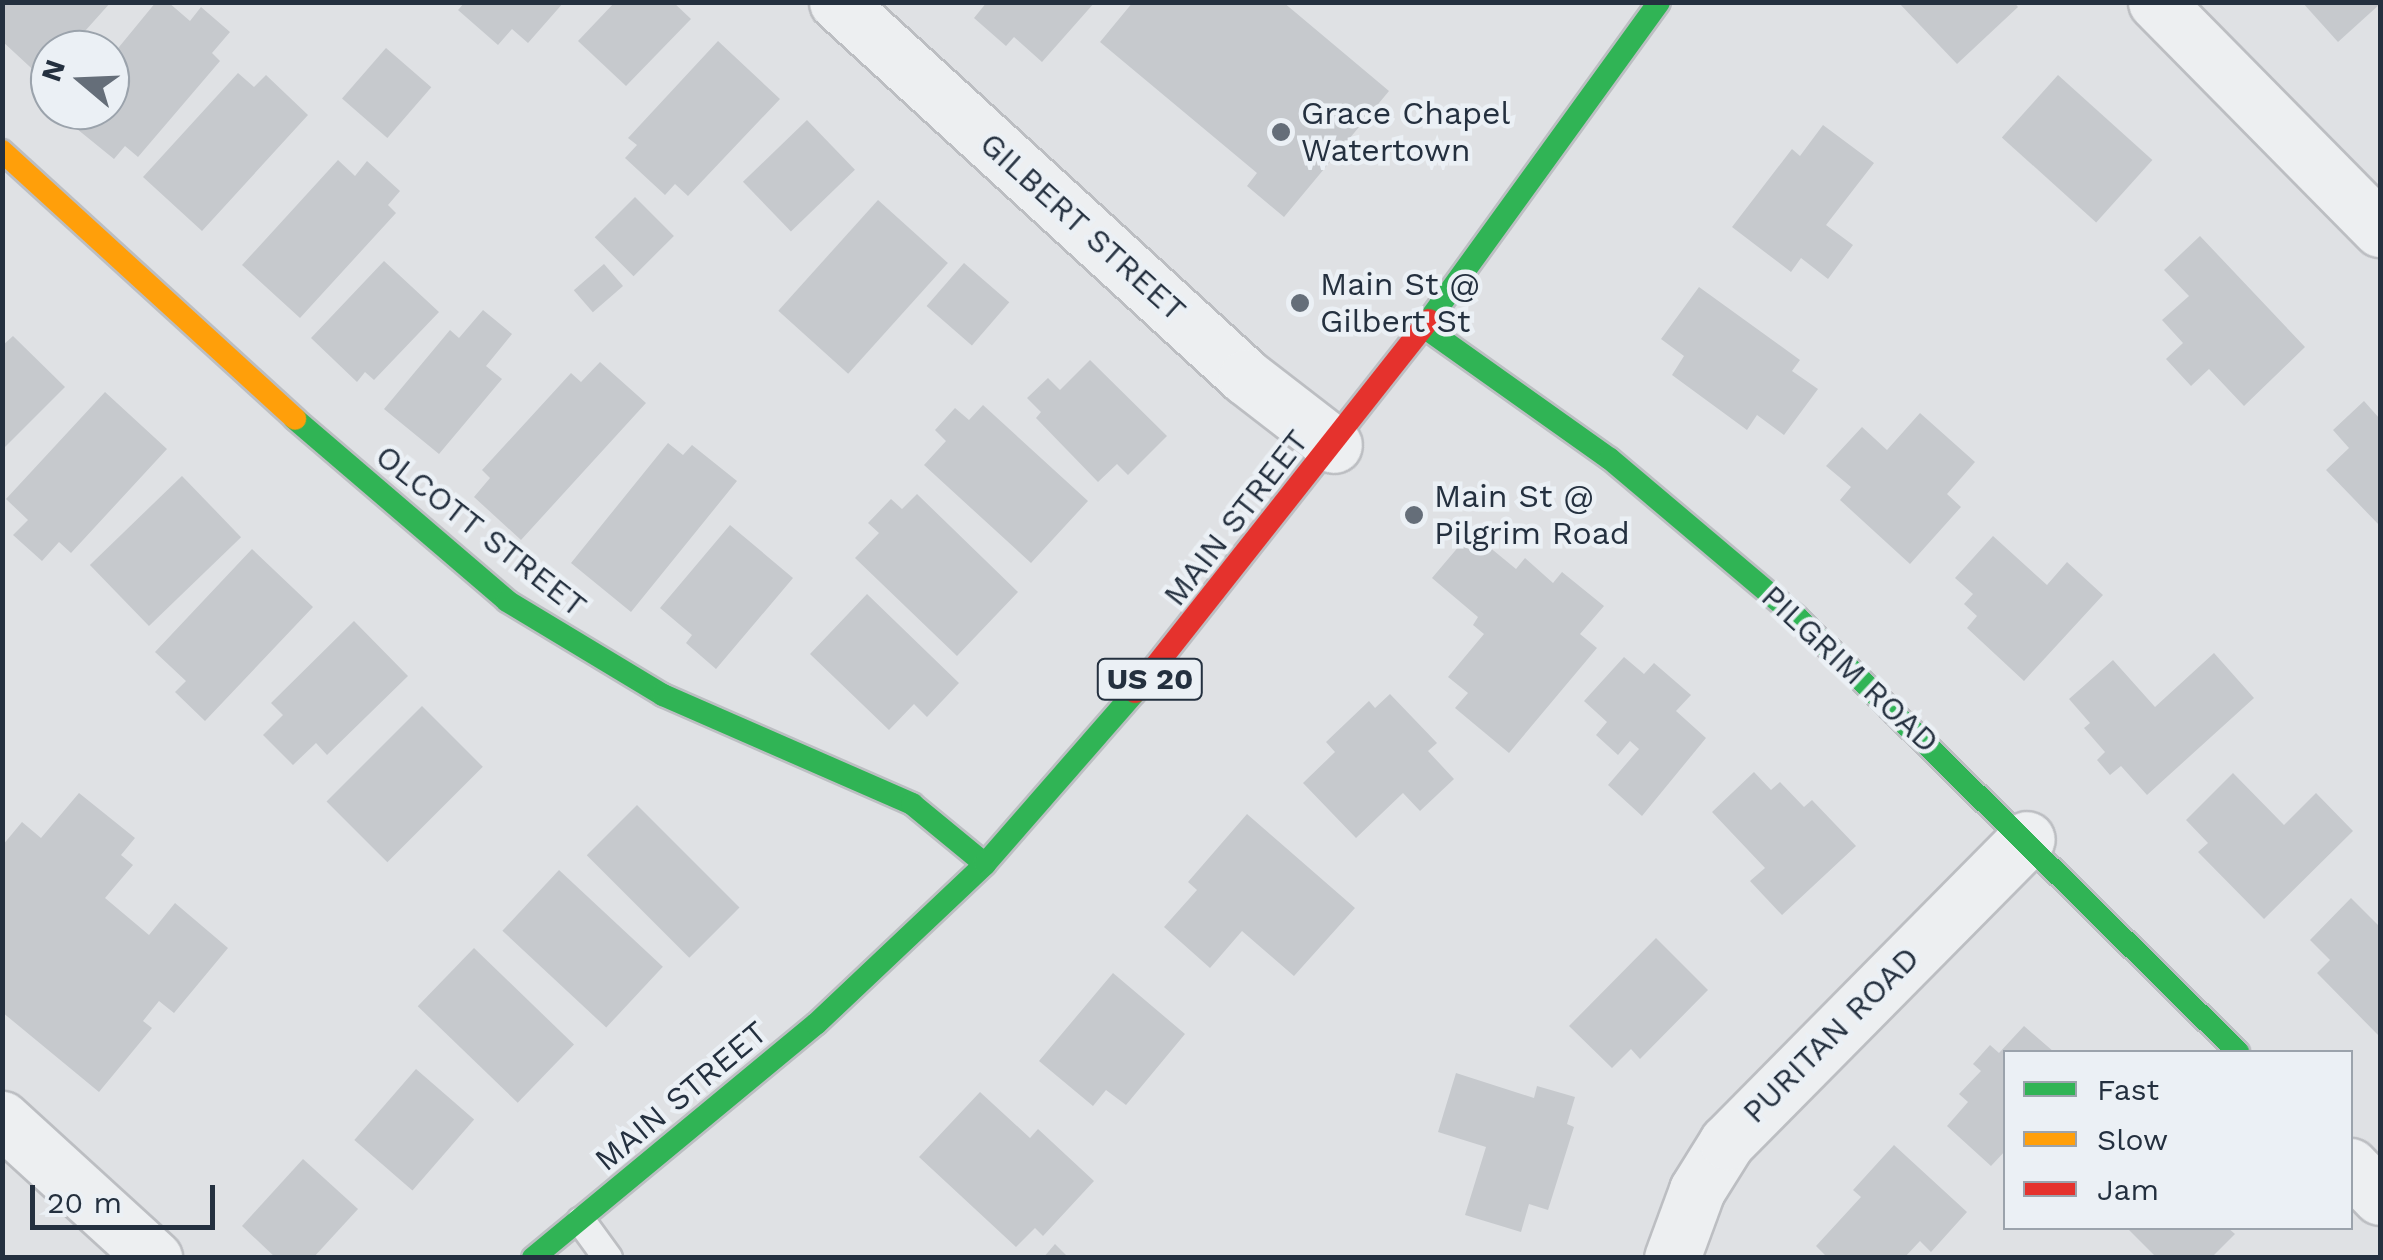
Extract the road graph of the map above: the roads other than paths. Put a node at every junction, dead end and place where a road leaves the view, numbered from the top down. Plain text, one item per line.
1 (837, 2) edge
2 (1659, 2) edge
3 (2156, 2) edge
4 (2, 151) edge
5 (2380, 230) edge
6 (1424, 327) junction
7 (1334, 445) junction
8 (2028, 839) junction
9 (985, 864) junction
10 (2236, 1050) edge
11 (2, 1118) edge
12 (2353, 1169) edge
13 (2380, 1197) edge
14 (581, 1220) junction
15 (154, 1258) edge
16 (534, 1258) edge
17 (608, 1258) edge
18 (1672, 1258) edge

1 - 7 street, GILBERT STREET
2 - 6 street, MAIN STREET / US 20
3 - 5 street
4 - 9 street, OLCOTT STREET
6 - 7 street, MAIN STREET / US 20
6 - 8 street, PILGRIM ROAD
7 - 9 street, MAIN STREET / US 20
8 - 10 street, PILGRIM ROAD
8 - 18 street, PURITAN ROAD
9 - 14 street, MAIN STREET / US 20
11 - 15 street
12 - 13 street
14 - 16 street, MAIN STREET / US 20
14 - 17 lane

